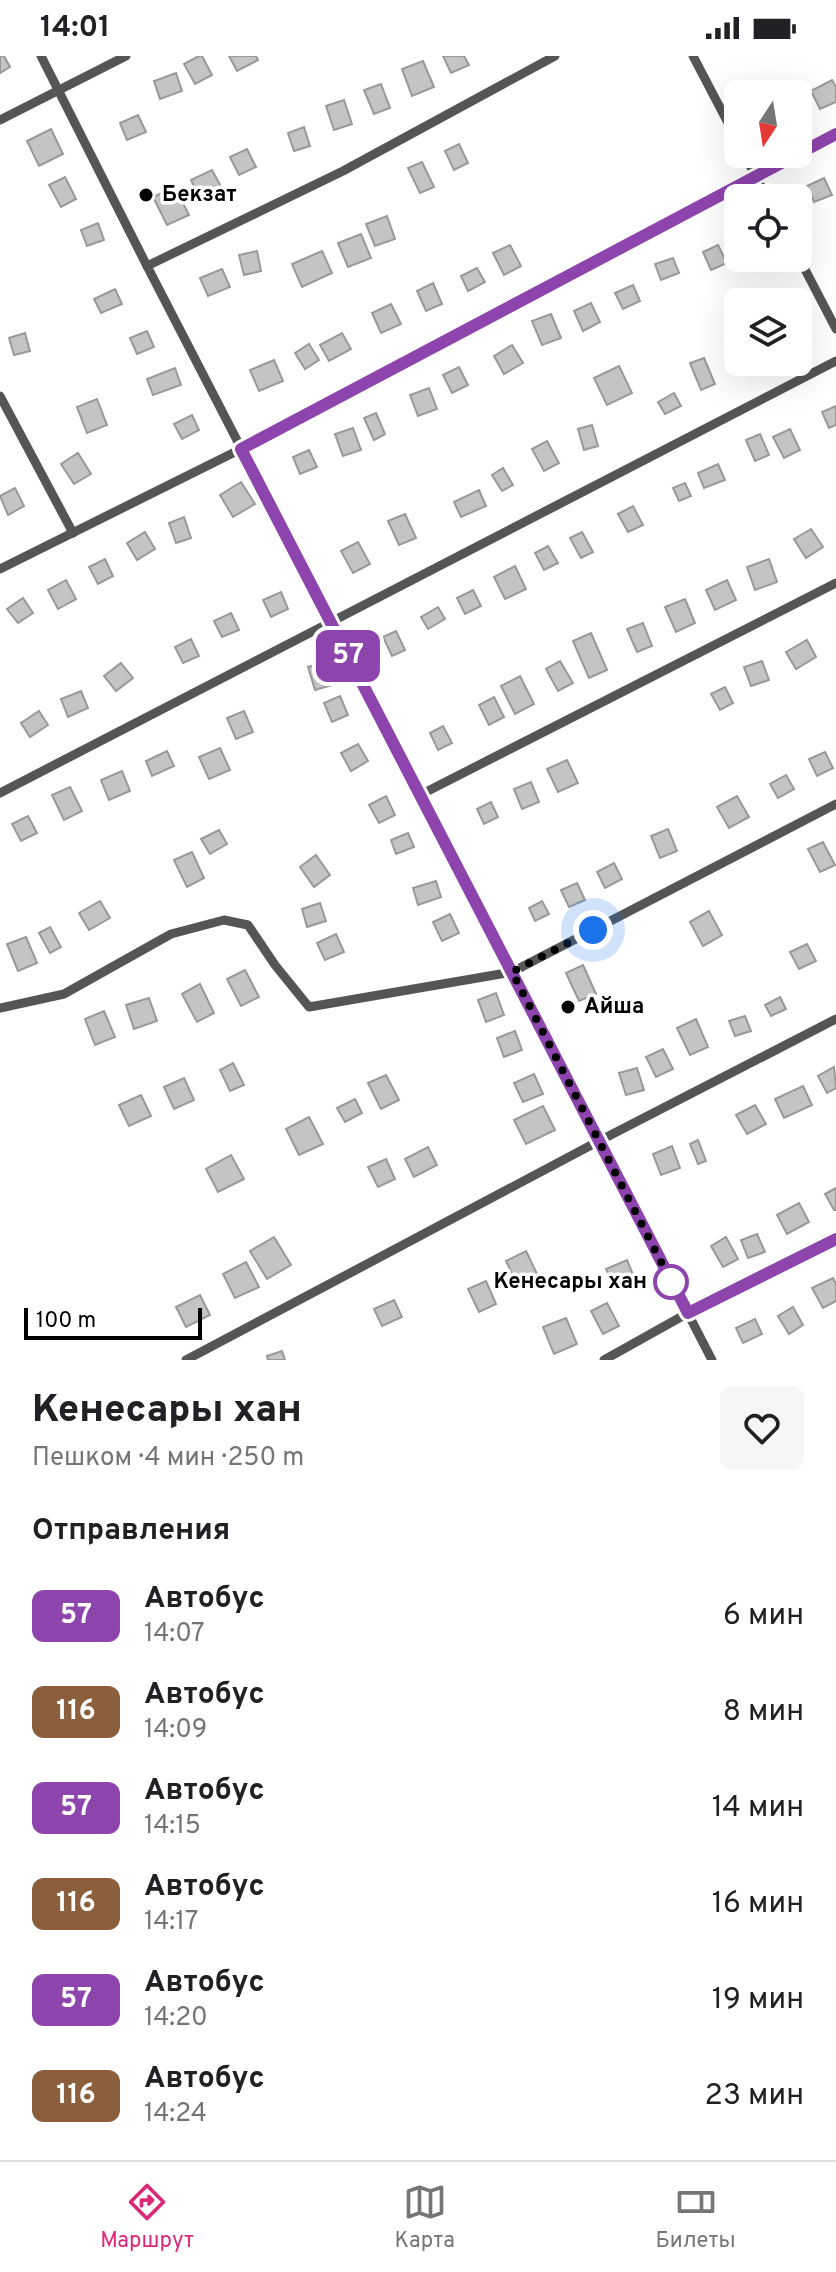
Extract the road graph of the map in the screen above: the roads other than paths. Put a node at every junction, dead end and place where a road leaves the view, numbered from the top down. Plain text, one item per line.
1 (41, 56) edge
2 (126, 56) edge
3 (555, 56) edge
4 (693, 56) edge
5 (59, 90) junction
6 (724, 115) edge
7 (0, 120) edge
8 (836, 134) edge
9 (752, 168) edge
10 (756, 176) junction
11 (760, 184) edge
12 (147, 266) junction
13 (806, 272) edge
14 (836, 329) edge
15 (836, 361) edge
16 (0, 396) edge
17 (241, 449) junction
18 (73, 533) junction
19 (0, 569) edge
20 (836, 583) edge
21 (331, 622) junction
22 (0, 793) edge
23 (420, 795) junction
24 (836, 804) edge
25 (512, 972) junction
26 (0, 1008) edge
27 (836, 1019) edge
28 (599, 1141) junction
29 (836, 1239) edge
30 (688, 1313) junction
31 (186, 1360) edge
32 (604, 1360) edge
33 (712, 1360) edge

1 - 5 street
2 - 5 street
3 - 12 street
4 - 6 street
5 - 7 street
5 - 12 street
8 - 10 street
9 - 10 street
10 - 11 street
10 - 17 street
12 - 17 street
13 - 14 street
15 - 21 street
16 - 18 street
17 - 18 street
17 - 21 street
18 - 19 street
20 - 23 street
21 - 22 street
21 - 23 street
23 - 25 street
24 - 25 street
25 - 26 street
25 - 28 street
27 - 28 street
28 - 30 street
28 - 31 street
29 - 30 street
30 - 32 street
30 - 33 street

